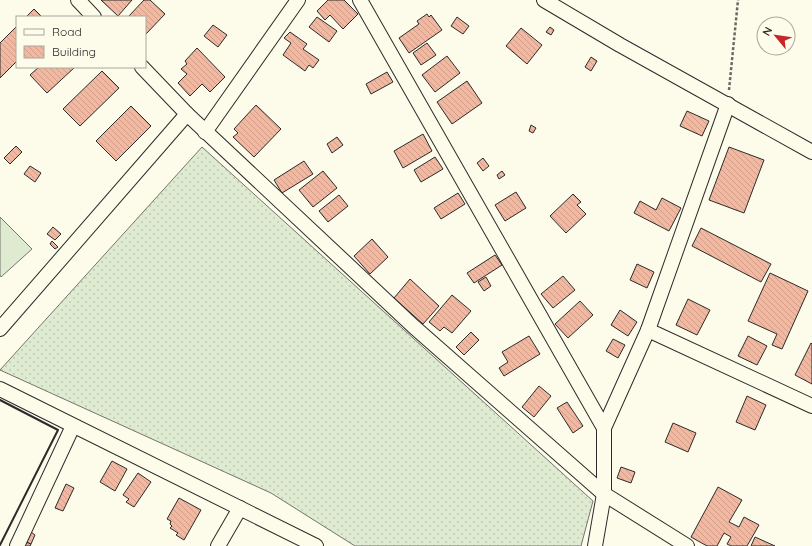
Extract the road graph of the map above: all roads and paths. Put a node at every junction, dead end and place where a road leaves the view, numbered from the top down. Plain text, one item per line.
1 (78, 0) edge
2 (298, 0) edge
3 (360, 0) edge
4 (544, 0) edge
5 (738, 0) edge
6 (93, 16) edge
7 (143, 68) edge
8 (728, 104) junction
9 (187, 114) junction
10 (205, 132) junction
11 (812, 152) edge
12 (0, 329) edge
13 (648, 330) junction
14 (0, 389) edge
15 (812, 406) edge
16 (73, 426) junction
17 (604, 428) junction
18 (604, 494) junction
19 (240, 508) junction
20 (17, 546) edge
21 (218, 546) edge
22 (316, 546) edge
23 (594, 546) edge
24 (687, 546) edge

1 - 6 street
2 - 10 street
3 - 17 street
4 - 8 street
5 - 8 path
7 - 9 street
8 - 11 street
8 - 13 street
9 - 10 street
9 - 12 street
10 - 18 street
13 - 15 street
13 - 17 street
14 - 16 street
16 - 19 street
16 - 20 street
17 - 18 street
18 - 23 street
18 - 24 street
19 - 21 street
19 - 22 street

